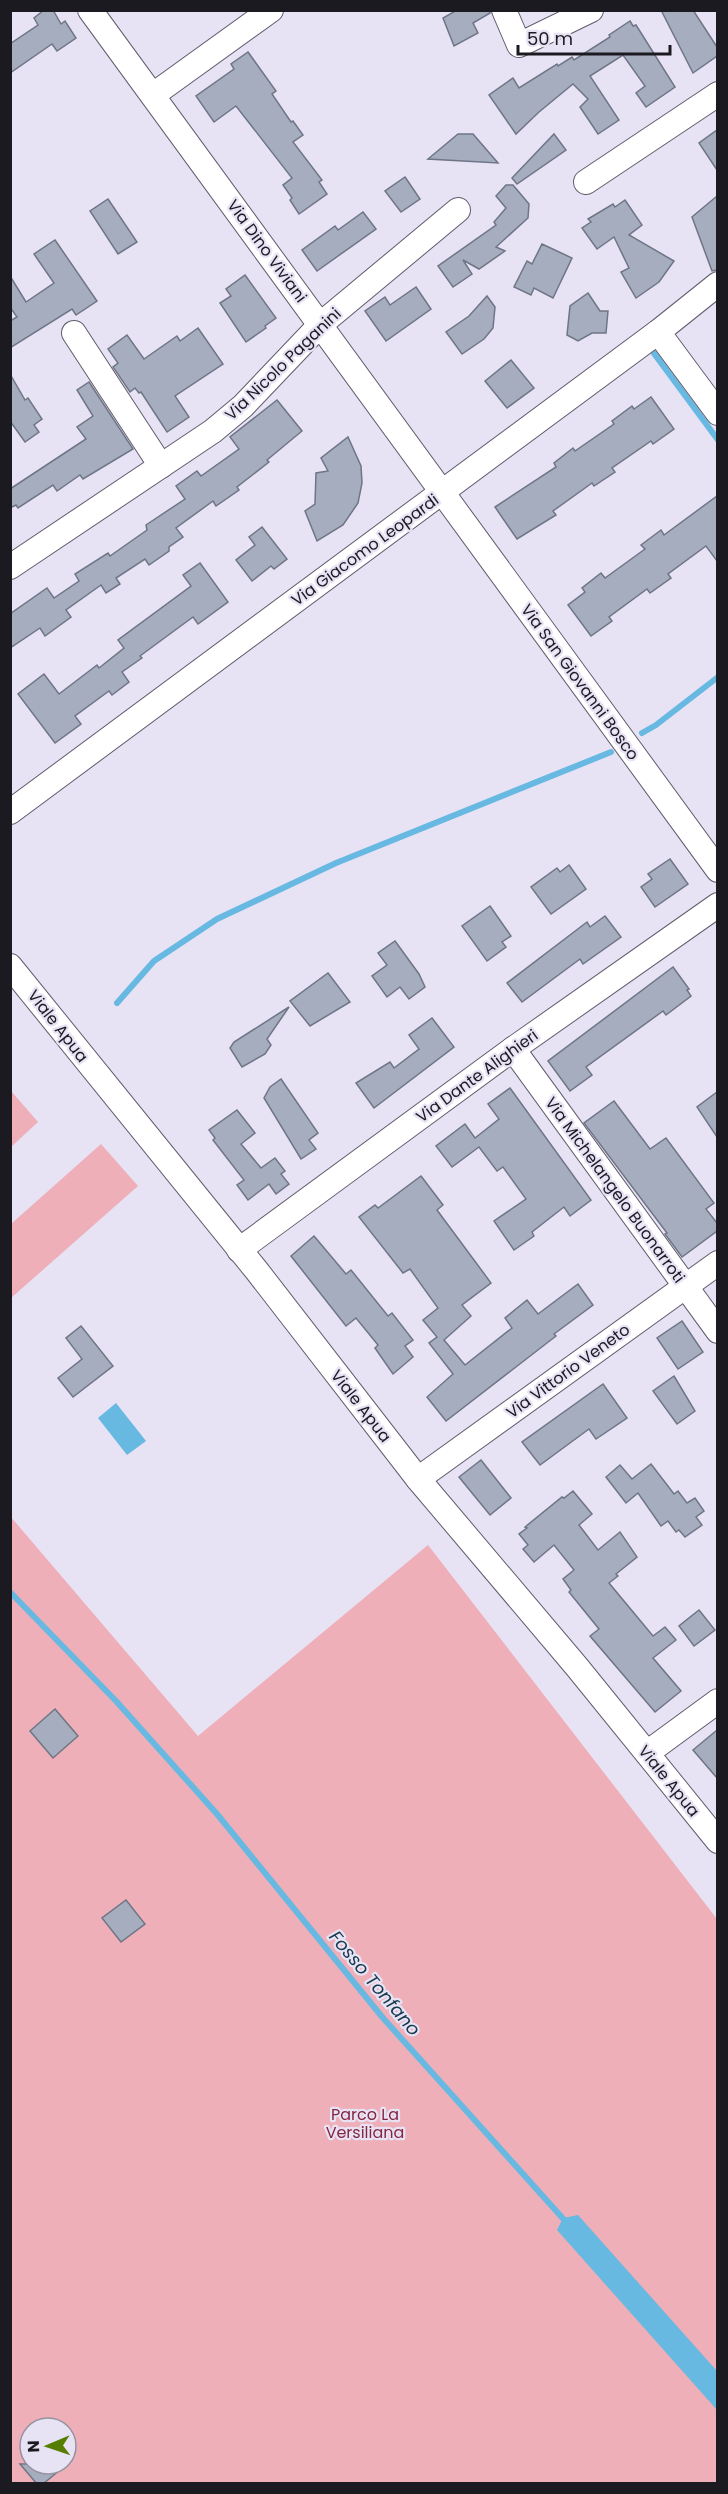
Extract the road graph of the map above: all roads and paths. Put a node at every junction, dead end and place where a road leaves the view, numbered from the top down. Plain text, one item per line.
1 (90, 10) edge
2 (271, 10) edge
3 (504, 10) edge
4 (591, 10) edge
5 (717, 94) edge
6 (153, 95) junction
7 (586, 183) dead end
8 (458, 210) dead end
9 (717, 284) edge
10 (321, 324) junction
11 (74, 333) dead end
12 (658, 333) junction
13 (717, 413) edge
14 (161, 466) junction
15 (442, 493) junction
16 (10, 567) edge
17 (10, 812) edge
18 (717, 870) edge
19 (717, 905) edge
20 (10, 966) edge
21 (513, 1049) junction
22 (239, 1250) junction
23 (717, 1263) edge
24 (686, 1286) junction
25 (717, 1331) edge
26 (418, 1479) junction
27 (717, 1701) edge
28 (647, 1753) junction
29 (717, 1840) edge

1 - 6 street, Via Dino Viviani
2 - 6 street
3 - 4 street
5 - 7 street
6 - 10 street, Via Dino Viviani
8 - 10 street, Via Nicolo Paganini
9 - 12 street, Via Giacomo Leopardi
10 - 14 street, Via Nicolo Paganini
10 - 15 street, Via Dino Viviani
11 - 14 street
12 - 13 street
12 - 15 street, Via Giacomo Leopardi
14 - 16 street, Via Nicolo Paganini
15 - 17 street, Via Giacomo Leopardi
15 - 18 street, Via San Giovanni Bosco
19 - 21 street, Via Dante Alighieri
20 - 22 street, Viale Apua
21 - 22 street, Via Dante Alighieri
21 - 24 street, Via Michelangelo Buonarroti
22 - 26 street, Viale Apua
23 - 24 street, Via Vittorio Veneto
24 - 25 street, Via Michelangelo Buonarroti
24 - 26 street, Via Vittorio Veneto
26 - 28 street, Viale Apua
27 - 28 street
28 - 29 street, Viale Apua

